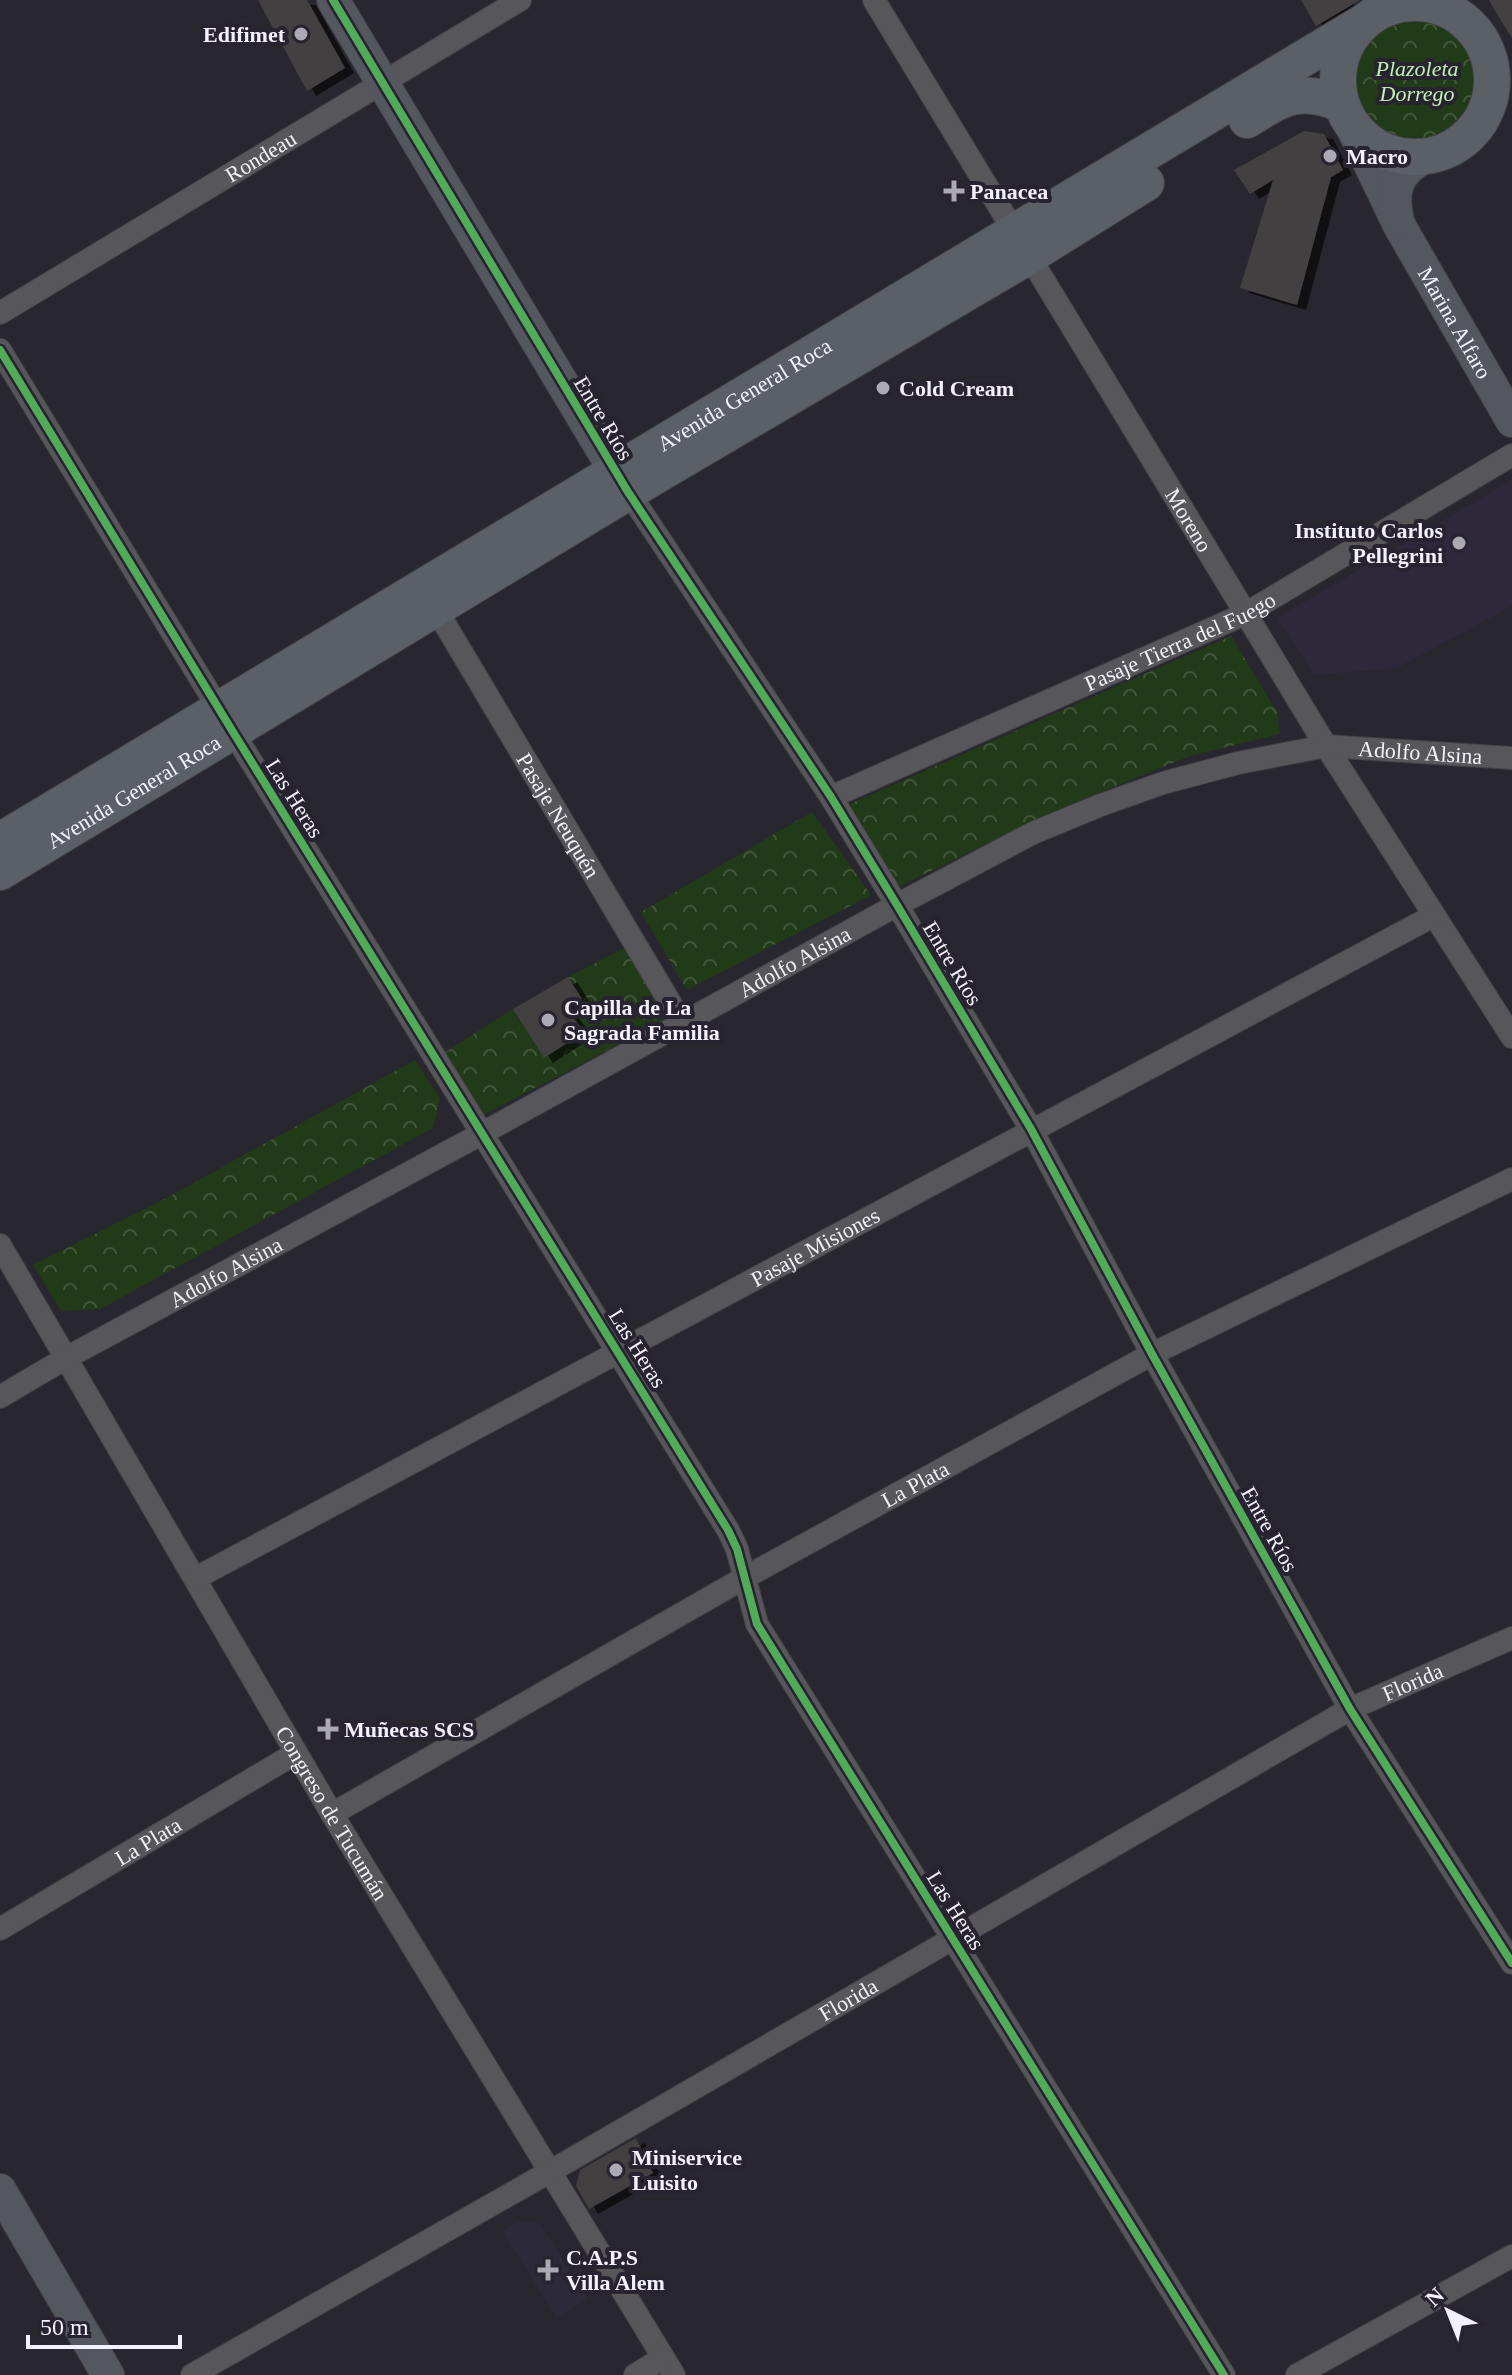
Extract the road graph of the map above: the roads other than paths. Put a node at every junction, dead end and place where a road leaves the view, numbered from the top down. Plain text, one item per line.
1 (333, 0) edge
2 (520, 0) edge
3 (874, 0) edge
4 (1379, 10) edge
5 (1462, 16) edge
6 (1512, 64) edge
7 (383, 82) junction
8 (1345, 112) junction
9 (1512, 116) edge
10 (1470, 135) junction
11 (1425, 157) junction
12 (1399, 225) junction
13 (1022, 245) junction
14 (0, 313) edge
15 (0, 350) edge
16 (1512, 421) edge
17 (1512, 455) edge
18 (621, 482) junction
19 (436, 609) junction
20 (1245, 614) junction
21 (226, 720) junction
22 (1326, 746) junction
23 (1512, 758) edge
24 (831, 797) junction
25 (0, 841) edge
26 (0, 872) edge
27 (897, 905) junction
28 (1433, 916) junction
29 (681, 1021) junction
30 (1512, 1037) edge
31 (1031, 1129) junction
32 (481, 1134) junction
33 (1512, 1179) edge
34 (0, 1245) edge
35 (618, 1351) junction
36 (1152, 1354) junction
37 (66, 1358) junction
38 (0, 1397) edge
39 (196, 1578) junction
40 (744, 1578) junction
41 (1512, 1638) edge
42 (1350, 1709) junction
43 (296, 1753) junction
44 (332, 1814) junction
45 (0, 1929) edge
46 (953, 1939) junction
47 (1512, 1963) edge
48 (551, 2171) junction
49 (0, 2190) edge
50 (1512, 2256) edge
51 (669, 2367) edge
52 (108, 2375) edge
53 (192, 2375) edge
54 (635, 2375) edge
55 (1224, 2375) edge
56 (1297, 2375) edge

1 - 7 street, Entre Ríos
2 - 7 street, Rondeau
3 - 13 street, Moreno
4 - 5 main road
4 - 8 main road
4 - 13 main road, Avenida General Roca
5 - 6 main road
5 - 10 main road
7 - 14 street, Rondeau
7 - 18 street, Entre Ríos
8 - 11 main road
8 - 12 street, Marina Alfaro
8 - 13 main road, Avenida General Roca
9 - 10 main road
10 - 11 main road
11 - 12 street, Marina Alfaro
12 - 16 street, Marina Alfaro
13 - 18 main road, Avenida General Roca
13 - 20 street, Moreno
15 - 21 street, Las Heras
17 - 20 street, Pasaje Tierra del Fuego
18 - 19 main road, Avenida General Roca
18 - 21 main road, Avenida General Roca
18 - 24 street, Entre Ríos
19 - 21 main road, Avenida General Roca
19 - 29 street, Pasaje Neuquén
20 - 22 street, Moreno
20 - 24 street, Pasaje Tierra del Fuego
21 - 25 main road, Avenida General Roca
21 - 26 main road, Avenida General Roca
21 - 32 street, Las Heras
22 - 23 street, Adolfo Alsina
22 - 27 street, Adolfo Alsina
22 - 28 street, Moreno
24 - 27 street, Entre Ríos
27 - 29 street, Adolfo Alsina
27 - 31 street, Entre Ríos
28 - 30 street, Moreno
28 - 31 street, Pasaje Misiones
29 - 32 street, Adolfo Alsina
31 - 35 street, Pasaje Misiones
31 - 36 street, Entre Ríos
32 - 35 street, Las Heras
32 - 37 street, Adolfo Alsina
33 - 36 street, La Plata
34 - 37 street, Congreso de Tucumán
35 - 39 street, Pasaje Misiones
35 - 40 street, Las Heras
36 - 40 street, La Plata
36 - 42 street, Entre Ríos
37 - 38 street, Adolfo Alsina
37 - 39 street, Congreso de Tucumán
39 - 43 street, Congreso de Tucumán
40 - 44 street, La Plata
40 - 46 street, Las Heras
41 - 42 street, Florida
42 - 46 street, Florida
42 - 47 street, Entre Ríos
43 - 44 street, Congreso de Tucumán
43 - 45 street, La Plata
44 - 48 street, Congreso de Tucumán
46 - 48 street, Florida
46 - 55 street, Las Heras
48 - 51 street, Congreso de Tucumán
48 - 53 street, Florida
49 - 52 street
50 - 56 street
51 - 54 street

